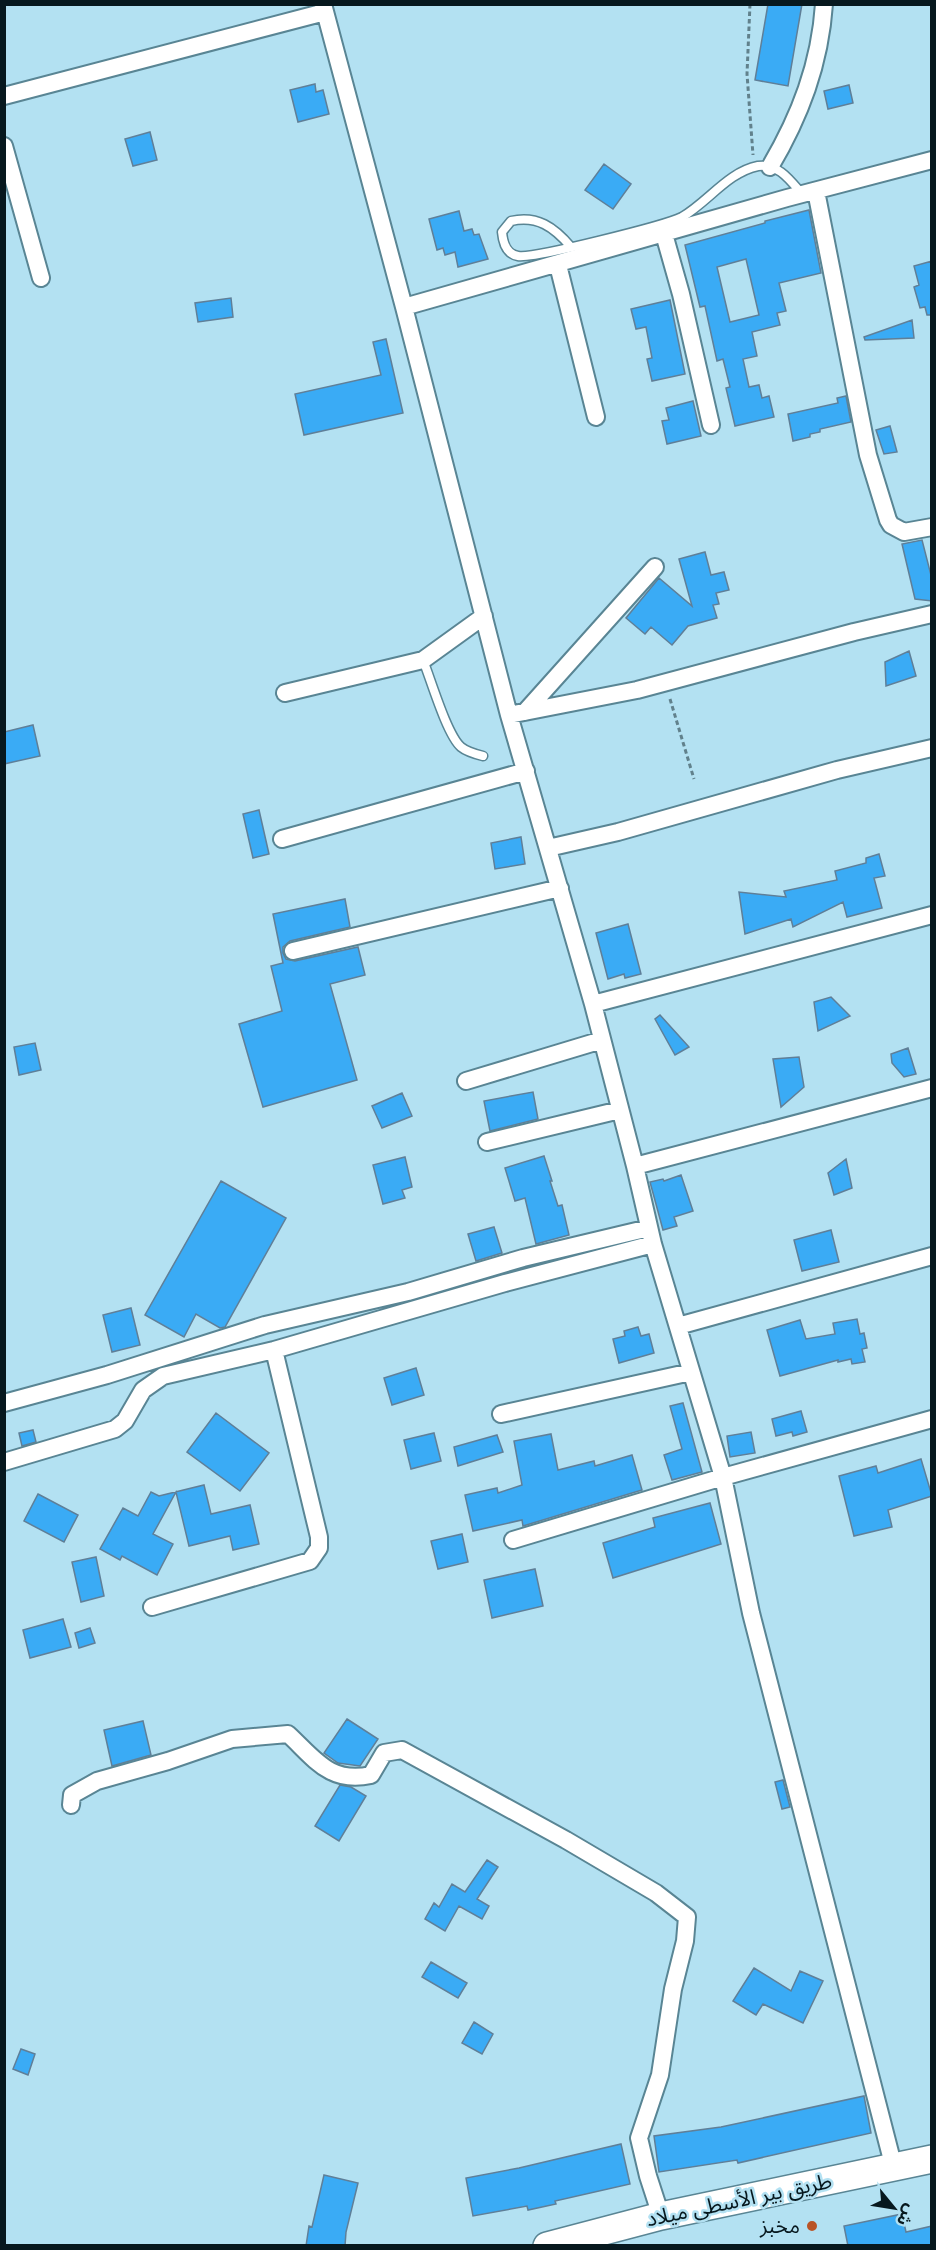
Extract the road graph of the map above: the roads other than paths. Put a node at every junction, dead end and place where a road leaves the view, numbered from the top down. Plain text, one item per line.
1 (824, 4) edge
2 (324, 8) edge
3 (4, 96) edge
4 (4, 146) edge
5 (932, 160) edge
6 (762, 167) junction
7 (809, 192) junction
8 (664, 234) junction
9 (571, 247) junction
10 (558, 265) junction
11 (41, 278) dead end
12 (404, 307) junction
13 (596, 417) dead end
14 (711, 425) dead end
15 (932, 527) edge
16 (655, 567) dead end
17 (932, 614) edge
18 (484, 616) junction
19 (423, 660) junction
20 (285, 693) dead end
21 (517, 713) junction
22 (932, 748) edge
23 (483, 756) dead end
24 (526, 771) junction
25 (282, 838) dead end
26 (548, 848) junction
27 (560, 888) junction
28 (932, 915) edge
29 (293, 951) dead end
30 (593, 1004) junction
31 (602, 1040) junction
32 (466, 1081) dead end
33 (932, 1088) edge
34 (620, 1110) junction
35 (487, 1142) dead end
36 (635, 1166) junction
37 (651, 1236) junction
38 (932, 1256) edge
39 (678, 1326) junction
40 (274, 1350) junction
41 (691, 1372) junction
42 (4, 1403) edge
43 (501, 1414) dead end
44 (932, 1419) edge
45 (4, 1462) edge
46 (723, 1477) junction
47 (513, 1540) dead end
48 (152, 1607) dead end
49 (71, 1805) dead end
50 (932, 2159) edge
51 (894, 2168) junction
52 (661, 2216) junction
53 (547, 2246) edge

1 - 6 street
2 - 3 street
2 - 12 street
4 - 11 street
5 - 7 street
6 - 7 lane
6 - 9 lane
7 - 8 street
7 - 15 street
8 - 10 street
8 - 14 street
9 - 9 lane
10 - 12 street
10 - 13 street
12 - 18 street
16 - 21 street
17 - 21 street
18 - 19 street
18 - 21 street
19 - 20 street
19 - 23 lane
21 - 24 street
22 - 26 street
24 - 25 street
24 - 26 street
26 - 27 street
27 - 29 street
27 - 30 street
28 - 30 street
30 - 31 street
31 - 32 street
31 - 34 street
33 - 36 street
34 - 35 street
34 - 36 street
36 - 37 street
37 - 39 street
37 - 40 street
37 - 42 street
38 - 39 street
39 - 41 street
40 - 45 street
40 - 48 street
41 - 43 street
41 - 46 street
44 - 46 street
46 - 47 street
46 - 51 street
49 - 52 street
50 - 51 main road, طريق بير الأسطى ميلاد
51 - 52 main road, طريق بير الأسطى ميلاد
52 - 53 main road, طريق بير الأسطى ميلاد

